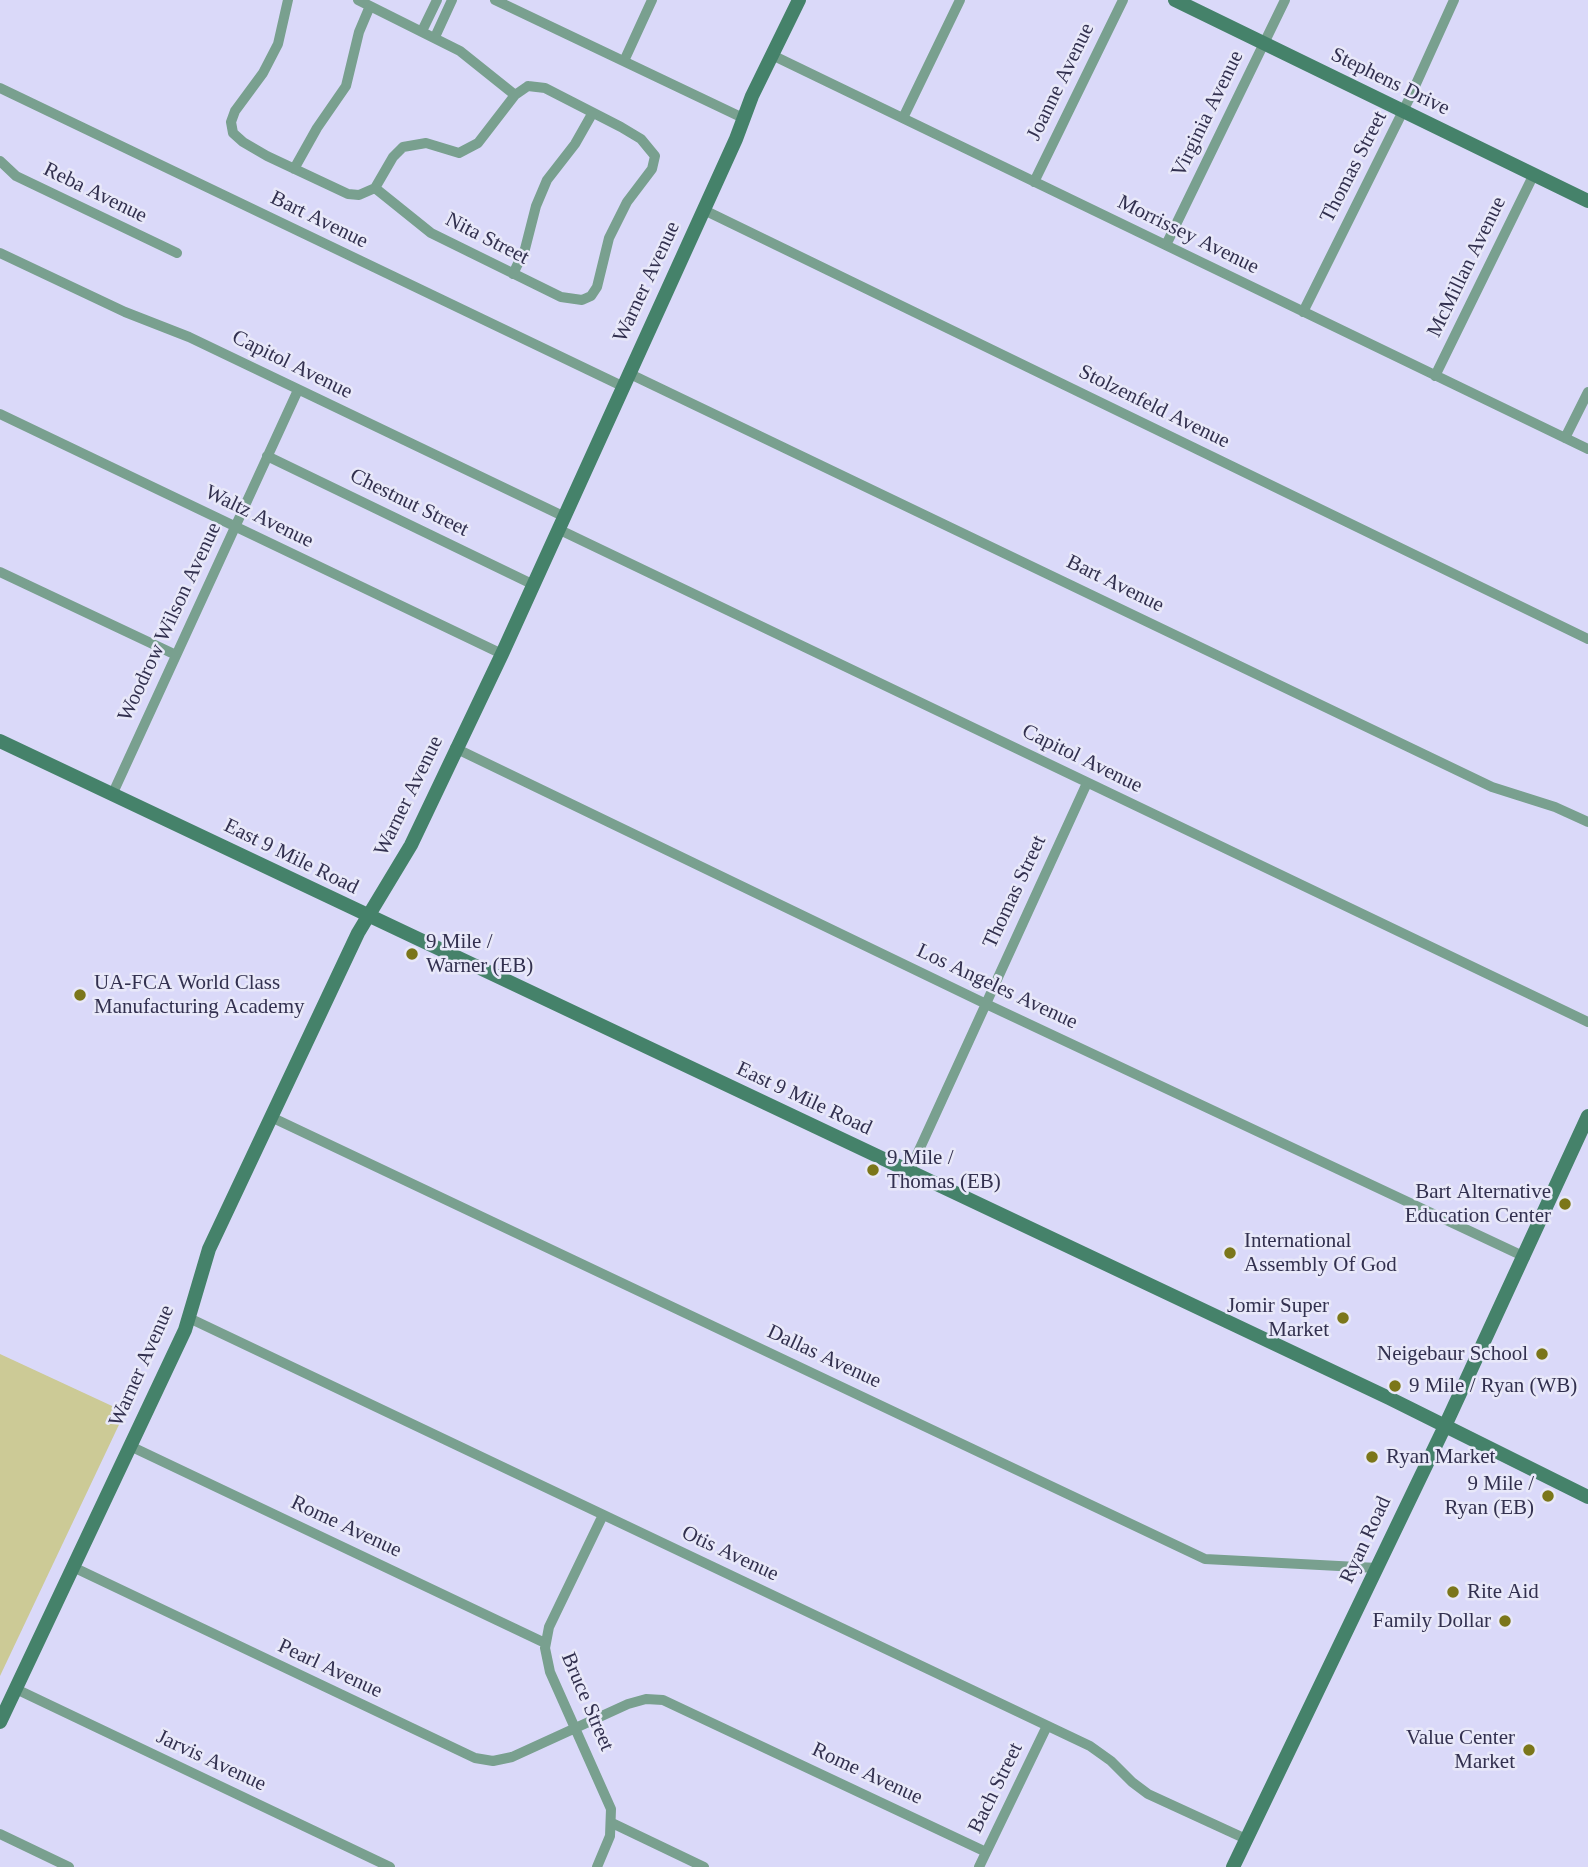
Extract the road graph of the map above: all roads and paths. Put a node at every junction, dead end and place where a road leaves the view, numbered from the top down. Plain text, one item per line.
1 (288, 0) edge
2 (358, 0) edge
3 (437, 0) edge
4 (452, 0) edge
5 (495, 0) edge
6 (652, 0) edge
7 (799, 0) edge
8 (960, 0) edge
9 (1123, 0) edge
10 (1175, 0) edge
11 (1285, 0) edge
12 (1454, 0) edge
13 (509, 2) edge
14 (370, 6) junction
15 (422, 31) junction
16 (435, 37) junction
17 (1264, 43) junction
18 (772, 55) junction
19 (624, 61) junction
20 (0, 88) edge
21 (515, 95) junction
22 (1404, 111) junction
23 (592, 114) junction
24 (743, 118) junction
25 (903, 118) junction
26 (0, 162) edge
27 (294, 169) junction
28 (1534, 174) junction
29 (1034, 182) junction
30 (375, 188) junction
31 (1588, 201) edge
32 (704, 210) junction
33 (1166, 245) junction
34 (0, 253) edge
35 (177, 253) dead end
36 (513, 274) junction
37 (1303, 312) junction
38 (1436, 376) junction
39 (625, 379) junction
40 (298, 390) junction
41 (1588, 392) edge
42 (0, 414) edge
43 (1565, 438) junction
44 (1588, 449) edge
45 (267, 456) junction
46 (563, 524) junction
47 (236, 526) junction
48 (0, 572) edge
49 (534, 585) junction
50 (1588, 639) edge
51 (502, 654) junction
52 (176, 655) junction
53 (0, 741) edge
54 (455, 748) junction
55 (1087, 783) junction
56 (112, 795) junction
57 (1588, 822) edge
58 (368, 917) junction
59 (984, 1003) junction
60 (1588, 1022) edge
61 (1588, 1116) edge
62 (271, 1117) junction
63 (909, 1172) junction
64 (1525, 1257) junction
65 (189, 1318) junction
66 (1445, 1426) junction
67 (130, 1446) junction
68 (1588, 1497) edge
69 (603, 1515) junction
70 (73, 1567) junction
71 (1377, 1568) junction
72 (545, 1643) junction
73 (16, 1689) junction
74 (0, 1722) edge
75 (1047, 1726) junction
76 (575, 1729) junction
77 (612, 1823) junction
78 (0, 1834) edge
79 (1246, 1839) junction
80 (986, 1852) junction
81 (69, 1867) edge
82 (390, 1867) edge
83 (597, 1867) edge
84 (704, 1867) edge
85 (979, 1867) edge
86 (1233, 1867) edge

1 - 27 street
2 - 14 street
3 - 15 street
4 - 16 street
5 - 13 street
6 - 19 street
7 - 18 main road, Warner Avenue
8 - 25 street
9 - 29 street, Joanne Avenue
10 - 17 main road, Stephens Drive
11 - 17 street, Virginia Avenue
12 - 22 street, Thomas Street
13 - 19 street
14 - 15 street
14 - 27 street
15 - 16 street
16 - 21 street
17 - 22 main road, Stephens Drive
17 - 33 street, Virginia Avenue
18 - 24 main road, Warner Avenue
18 - 25 street, Morrissey Avenue
19 - 24 street
20 - 39 street, Bart Avenue
21 - 23 street
21 - 30 street
22 - 28 main road, Stephens Drive
22 - 37 street, Thomas Street
23 - 36 street
23 - 36 street, Nita Street
24 - 32 main road, Warner Avenue
25 - 29 street, Morrissey Avenue
26 - 35 street, Reba Avenue
27 - 30 street
28 - 31 main road, Stephens Drive
28 - 38 street, McMillan Avenue
29 - 33 street, Morrissey Avenue
30 - 36 street, Nita Street
32 - 39 main road, Warner Avenue
32 - 50 street, Stolzenfeld Avenue
33 - 37 street, Morrissey Avenue
34 - 40 street, Capitol Avenue
37 - 38 street, Morrissey Avenue
38 - 43 street, Morrissey Avenue
39 - 46 main road, Warner Avenue
39 - 57 street, Bart Avenue
40 - 45 street, Woodrow Wilson Avenue
40 - 46 street, Capitol Avenue
41 - 43 street
42 - 47 street, Waltz Avenue
43 - 44 street, Morrissey Avenue
45 - 47 street, Woodrow Wilson Avenue
45 - 49 street, Chestnut Street
46 - 49 main road, Warner Avenue
46 - 55 street, Capitol Avenue
47 - 51 street, Waltz Avenue
47 - 52 street, Woodrow Wilson Avenue
48 - 52 street
49 - 51 main road, Warner Avenue
51 - 54 main road, Warner Avenue
52 - 56 street, Woodrow Wilson Avenue
53 - 56 main road, East 9 Mile Road
54 - 58 main road, Warner Avenue
54 - 59 street, Los Angeles Avenue
55 - 59 street, Thomas Street
55 - 60 street, Capitol Avenue
56 - 58 main road, East 9 Mile Road
58 - 62 main road, Warner Avenue
58 - 63 main road, East 9 Mile Road
59 - 63 street, Thomas Street
59 - 64 street, Los Angeles Avenue
61 - 64 main road, Ryan Road
62 - 65 main road, Warner Avenue
62 - 71 street, Dallas Avenue
63 - 66 main road, East 9 Mile Road
64 - 66 main road, Ryan Road
65 - 67 main road, Warner Avenue
65 - 69 street, Otis Avenue
66 - 68 main road, East 9 Mile Road
66 - 71 main road, Ryan Road
67 - 70 main road, Warner Avenue
67 - 72 street, Rome Avenue
69 - 72 street, Bruce Street
69 - 75 street, Otis Avenue
70 - 73 main road, Warner Avenue
70 - 76 street, Pearl Avenue
71 - 79 main road, Ryan Road
72 - 76 street, Bruce Street
73 - 74 main road, Warner Avenue
73 - 82 street, Jarvis Avenue
75 - 79 street, Otis Avenue
75 - 80 street, Bach Street
76 - 77 street, Bruce Street
76 - 80 street, Rome Avenue
77 - 83 street
77 - 84 street
78 - 81 street
79 - 86 main road, Ryan Road
80 - 85 street, Bach Street

